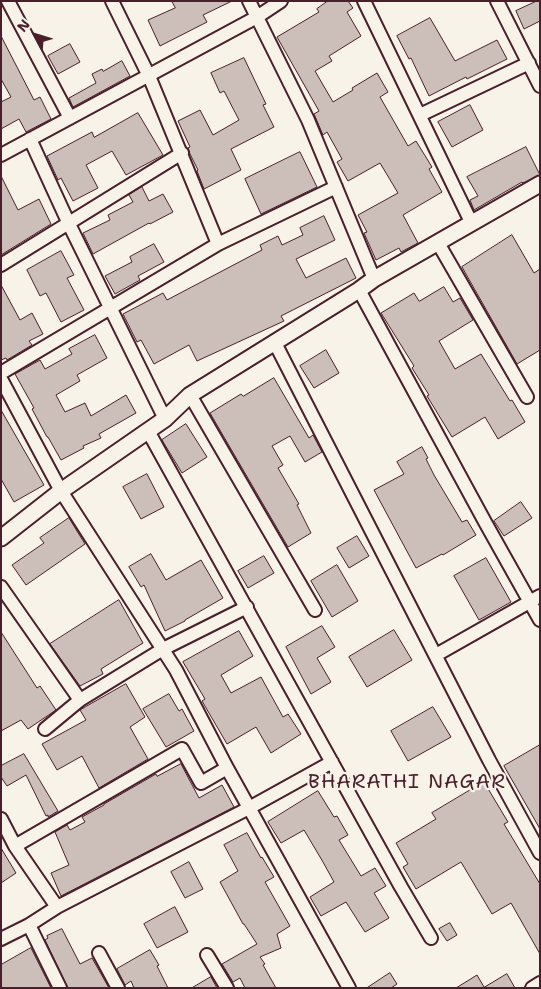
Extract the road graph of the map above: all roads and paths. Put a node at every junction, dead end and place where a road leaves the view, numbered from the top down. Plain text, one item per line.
1 (8, 1) edge
2 (112, 1) edge
3 (249, 1) edge
4 (281, 1) edge
5 (364, 1) edge
6 (497, 1) edge
7 (257, 17) junction
8 (529, 63) junction
9 (149, 76) junction
10 (540, 86) edge
11 (420, 116) junction
12 (70, 118) junction
13 (30, 139) junction
14 (1, 154) edge
15 (182, 154) junction
16 (540, 184) edge
17 (336, 187) junction
18 (69, 224) junction
19 (472, 224) junction
20 (438, 243) junction
21 (218, 244) junction
22 (1, 266) edge
23 (374, 279) junction
24 (360, 290) junction
25 (111, 308) junction
26 (276, 343) junction
27 (1, 373) edge
28 (1, 379) edge
29 (190, 395) junction
30 (528, 397) dead end
31 (165, 419) junction
32 (148, 431) junction
33 (61, 491) junction
34 (1, 538) edge
35 (1, 587) edge
36 (535, 599) edge
37 (247, 608) junction
38 (315, 610) dead end
39 (540, 620) edge
40 (163, 649) junction
41 (436, 655) junction
42 (80, 700) junction
43 (45, 729) dead end
44 (332, 762) junction
45 (227, 768) junction
46 (249, 808) junction
47 (1, 819) edge
48 (15, 846) junction
49 (540, 853) edge
50 (57, 907) junction
51 (30, 925) junction
52 (431, 938) dead end
53 (1, 939) edge
54 (99, 953) dead end
55 (207, 956) dead end
56 (540, 983) edge
57 (60, 988) edge
58 (118, 988) edge
59 (226, 988) edge
60 (349, 988) edge
61 (532, 988) edge

1 - 12 street
2 - 9 street
3 - 7 street
4 - 7 street
5 - 11 street
6 - 8 street
7 - 9 street
7 - 17 street
8 - 10 street
8 - 11 street
9 - 12 street
9 - 15 street
11 - 19 street
12 - 13 street
13 - 14 street
13 - 18 street
15 - 18 street
15 - 21 street
16 - 19 street
17 - 21 street
17 - 23 street
18 - 22 street
18 - 25 street
19 - 20 street
20 - 23 street
20 - 30 street
21 - 25 street
23 - 24 street
24 - 26 street
24 - 36 street
25 - 27 street
25 - 31 street
26 - 29 street
26 - 41 street
28 - 33 street
29 - 31 street
29 - 38 street
31 - 32 street
32 - 33 street
32 - 37 street
33 - 34 street
33 - 40 street
35 - 42 street
36 - 39 street
36 - 41 street
37 - 40 street
37 - 44 street
40 - 42 street
40 - 45 street
41 - 49 street
42 - 43 street
44 - 46 street
44 - 52 street
45 - 46 street
45 - 48 street
46 - 50 street
46 - 60 street
47 - 48 street
48 - 50 street
50 - 51 street
51 - 53 street
51 - 57 street
54 - 58 street
55 - 59 street
56 - 61 street

